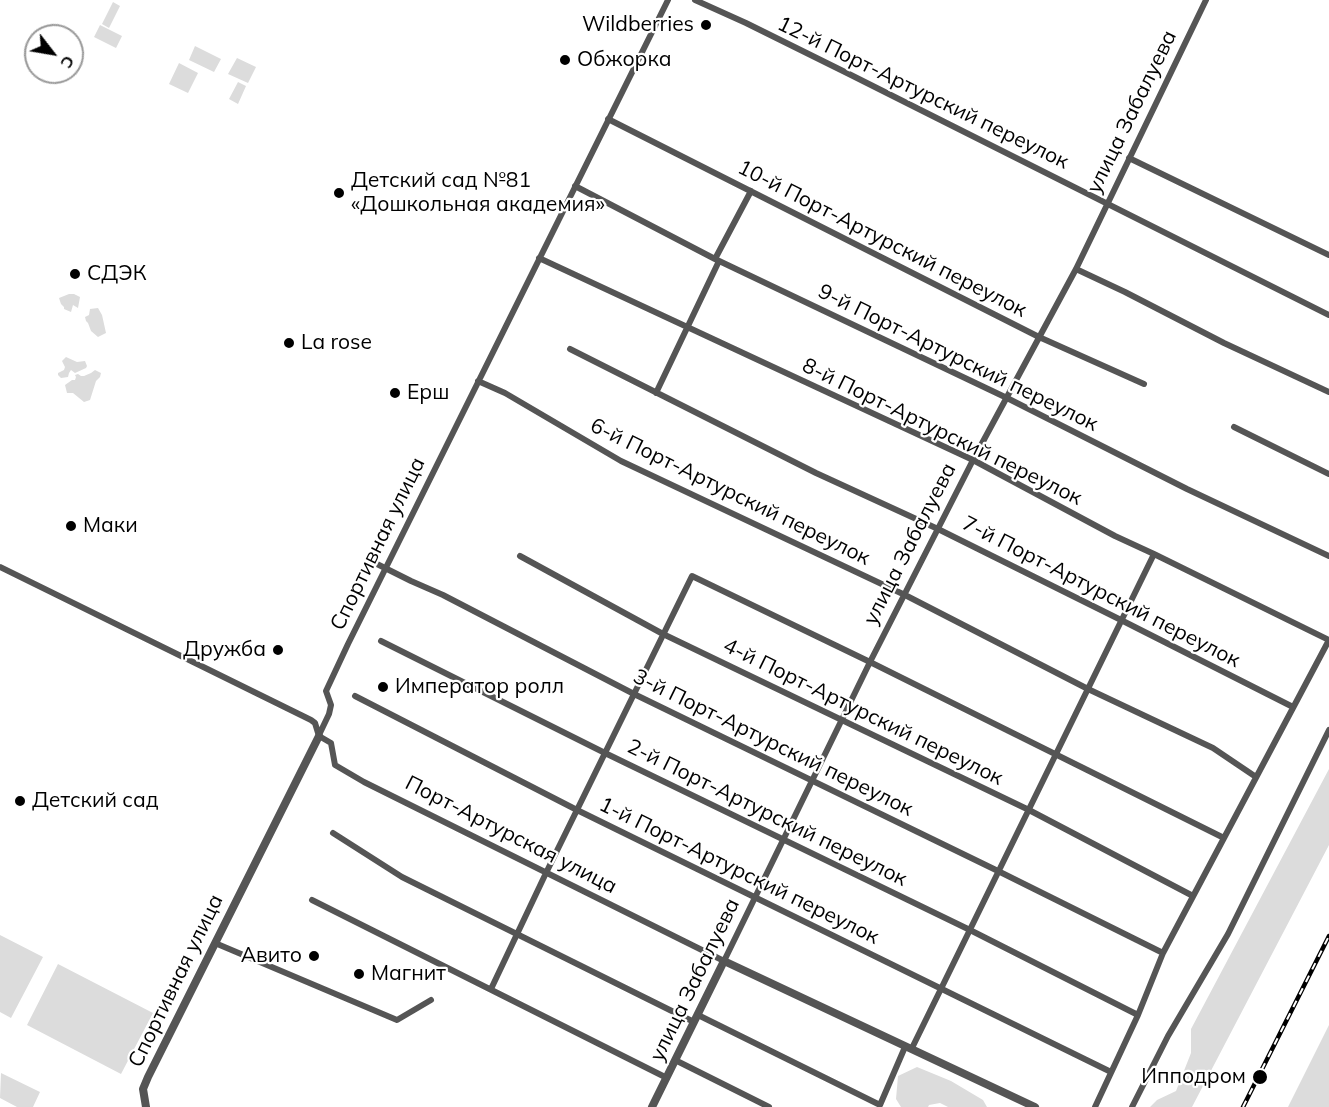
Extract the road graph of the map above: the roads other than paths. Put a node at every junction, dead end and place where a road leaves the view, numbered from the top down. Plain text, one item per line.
1 (668, 0) edge
2 (695, 0) edge
3 (1206, 0) edge
4 (608, 119) junction
5 (1129, 158) junction
6 (575, 186) junction
7 (751, 191) junction
8 (1107, 203) junction
9 (1329, 255) edge
10 (539, 258) junction
11 (717, 260) junction
12 (1076, 269) junction
13 (1329, 315) edge
14 (687, 327) junction
15 (1039, 337) junction
16 (570, 349) dead end
17 (478, 381) junction
18 (1144, 384) dead end
19 (1329, 392) edge
20 (656, 393) junction
21 (1007, 398) junction
22 (1234, 427) dead end
23 (974, 460) junction
24 (1329, 474) edge
25 (938, 529) junction
26 (1154, 554) junction
27 (520, 556) dead end
28 (1329, 556) edge
29 (371, 561) dead end
30 (0, 567) edge
31 (386, 568) junction
32 (905, 595) junction
33 (1121, 620) junction
34 (663, 634) junction
35 (1329, 640) edge
36 (381, 641) dead end
37 (870, 662) junction
38 (1088, 688) junction
39 (634, 694) junction
40 (355, 696) dead end
41 (1293, 707) junction
42 (842, 720) junction
43 (1329, 730) edge
44 (319, 736) junction
45 (604, 753) junction
46 (1056, 754) junction
47 (1256, 777) junction
48 (812, 781) junction
49 (577, 810) junction
50 (1029, 810) junction
51 (333, 834) dead end
52 (1224, 838) junction
53 (784, 840) junction
54 (998, 871) junction
55 (546, 873) junction
56 (1194, 896) junction
57 (756, 898) junction
58 (312, 900) dead end
59 (970, 930) junction
60 (517, 933) junction
61 (215, 942) junction
62 (1163, 953) junction
63 (724, 962) junction
64 (941, 988) junction
65 (491, 989) junction
66 (431, 1000) dead end
67 (1138, 1015) junction
68 (696, 1018) junction
69 (909, 1048) junction
70 (675, 1060) junction
71 (1111, 1072) junction
72 (667, 1078) junction
73 (146, 1107) edge
74 (652, 1107) edge
75 (769, 1107) edge
76 (1035, 1107) edge
77 (1095, 1107) edge
78 (1132, 1107) edge

1 - 4 street, Спортивная улица
2 - 8 street, 12-й Порт-Артурский переулок
3 - 5 street, улица Забалуева
4 - 6 street, Спортивная улица
4 - 7 street, 10-й Порт-Артурский переулок
5 - 8 street, улица Забалуева
5 - 9 street
6 - 10 street, Спортивная улица
6 - 11 street, 9-й Порт-Артурский переулок
7 - 11 street
7 - 15 street, 10-й Порт-Артурский переулок
8 - 12 street, улица Забалуева
8 - 13 street, 12-й Порт-Артурский переулок
10 - 14 street, 8-й Порт-Артурский переулок
10 - 17 street, Спортивная улица
11 - 14 street
11 - 21 street, 9-й Порт-Артурский переулок
12 - 15 street, улица Забалуева
12 - 19 street
14 - 20 street
14 - 23 street, 8-й Порт-Артурский переулок
15 - 18 street, 10-й Порт-Артурский переулок
15 - 21 street, улица Забалуева
16 - 20 street, 7-й Порт-Артурский переулок
17 - 31 street, Спортивная улица
17 - 32 street, 6-й Порт-Артурский переулок
20 - 25 street, 7-й Порт-Артурский переулок
21 - 23 street, улица Забалуева
21 - 28 street, 9-й Порт-Артурский переулок
22 - 24 street
23 - 25 street, улица Забалуева
23 - 26 street, 8-й Порт-Артурский переулок
25 - 32 street, улица Забалуева
25 - 33 street, 7-й Порт-Артурский переулок
26 - 33 street
26 - 35 street, 8-й Порт-Артурский переулок
27 - 34 street, 4-й Порт-Артурский переулок
29 - 31 street, 3-й Порт-Артурский переулок
30 - 44 street, Порт-Артурская улица
31 - 39 street, 3-й Порт-Артурский переулок
31 - 44 street, Спортивная улица
32 - 37 street, улица Забалуева
32 - 38 street, 6-й Порт-Артурский переулок
33 - 38 street
33 - 41 street, 7-й Порт-Артурский переулок
34 - 37 street
34 - 39 street
34 - 42 street, 4-й Порт-Артурский переулок
35 - 41 street
36 - 45 street, 2-й Порт-Артурский переулок
37 - 42 street, улица Забалуева
37 - 46 street
38 - 46 street
38 - 47 street, 6-й Порт-Артурский переулок
39 - 45 street
39 - 48 street, 3-й Порт-Артурский переулок
40 - 49 street, 1-й Порт-Артурский переулок
41 - 47 street
42 - 48 street, улица Забалуева
42 - 50 street, 4-й Порт-Артурский переулок
43 - 78 street
44 - 55 street, Порт-Артурская улица
44 - 61 street, Спортивная улица
45 - 49 street
45 - 53 street, 2-й Порт-Артурский переулок
46 - 50 street
46 - 52 street
47 - 52 street
48 - 53 street, улица Забалуева
48 - 54 street, 3-й Порт-Артурский переулок
49 - 55 street
49 - 57 street, 1-й Порт-Артурский переулок
50 - 54 street
50 - 56 street, 4-й Порт-Артурский переулок
51 - 60 street
52 - 56 street
53 - 57 street, улица Забалуева
53 - 59 street, 2-й Порт-Артурский переулок
54 - 59 street
54 - 62 street, 3-й Порт-Артурский переулок
55 - 60 street
55 - 63 street, Порт-Артурская улица
56 - 62 street
57 - 63 street, улица Забалуева
57 - 64 street, 1-й Порт-Артурский переулок
58 - 65 street
59 - 64 street
59 - 67 street, 2-й Порт-Артурский переулок
60 - 65 street
60 - 68 street
61 - 66 street
61 - 73 street, Спортивная улица
62 - 67 street
63 - 68 street, улица Забалуева
63 - 69 street, Порт-Артурская улица
64 - 69 street
64 - 71 street, 1-й Порт-Артурский переулок
65 - 72 street
67 - 71 street
68 - 69 street
68 - 70 street, улица Забалуева
69 - 76 street, Порт-Артурская улица
70 - 72 street, улица Забалуева
70 - 75 street
71 - 77 street
72 - 74 street, улица Забалуева

